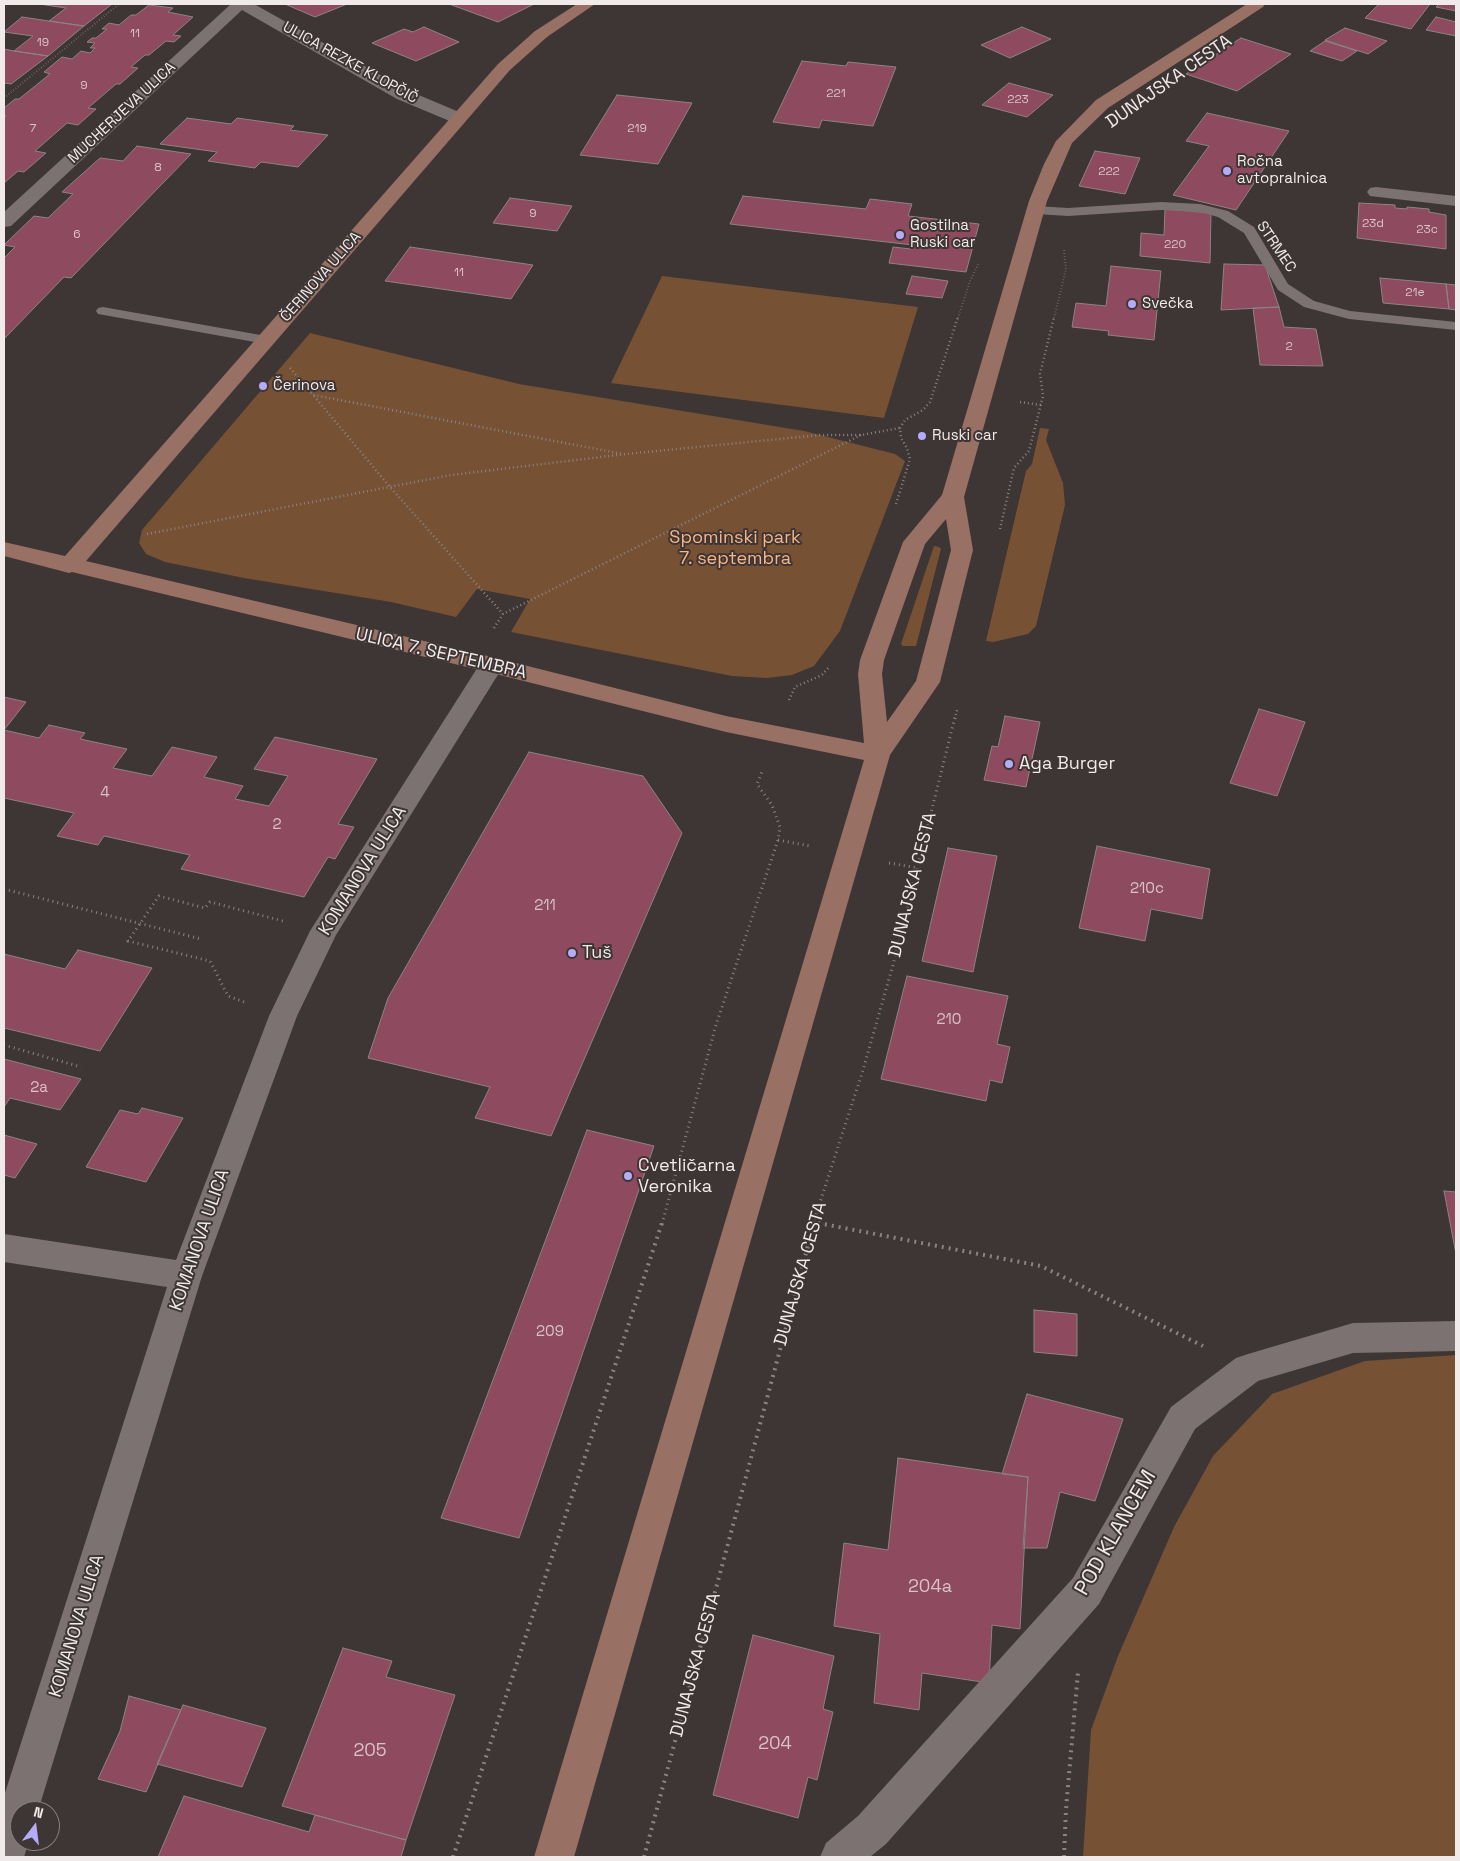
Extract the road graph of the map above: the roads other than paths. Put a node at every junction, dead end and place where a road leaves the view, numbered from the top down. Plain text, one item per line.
1 (242, 4) edge
2 (587, 4) edge
3 (1257, 4) edge
4 (458, 118) junction
5 (1376, 192) dead end
6 (1456, 201) edge
7 (1036, 210) junction
8 (4, 222) edge
9 (103, 310) dead end
10 (1456, 326) edge
11 (266, 340) junction
12 (953, 497) junction
13 (4, 549) edge
14 (69, 566) junction
15 (492, 665) junction
16 (878, 754) junction
17 (4, 1248) edge
18 (186, 1276) junction
19 (1456, 1336) edge
20 (4, 1857) edge
21 (554, 1857) edge
22 (840, 1857) edge

1 - 4 street, ULICA REZKE KLOPČIČ
1 - 8 street, MUCHERJEVA ULICA
2 - 4 main road, ČERINOVA ULICA
3 - 7 main road, DUNAJSKA CESTA
4 - 11 main road, ČERINOVA ULICA
5 - 6 street
7 - 10 lane, STRMEC
7 - 12 main road, DUNAJSKA CESTA
9 - 11 lane
11 - 14 main road, ČERINOVA ULICA
12 - 16 main road, DUNAJSKA CESTA
12 - 16 main road, DUNAJSKA CESTA
13 - 14 main road, ULICA 7. SEPTEMBRA
14 - 15 main road, ULICA 7. SEPTEMBRA
15 - 16 main road, ULICA 7. SEPTEMBRA
15 - 18 street, KOMANOVA ULICA
16 - 21 main road, DUNAJSKA CESTA
17 - 18 street
18 - 20 street, KOMANOVA ULICA
19 - 22 street, POD KLANCEM

